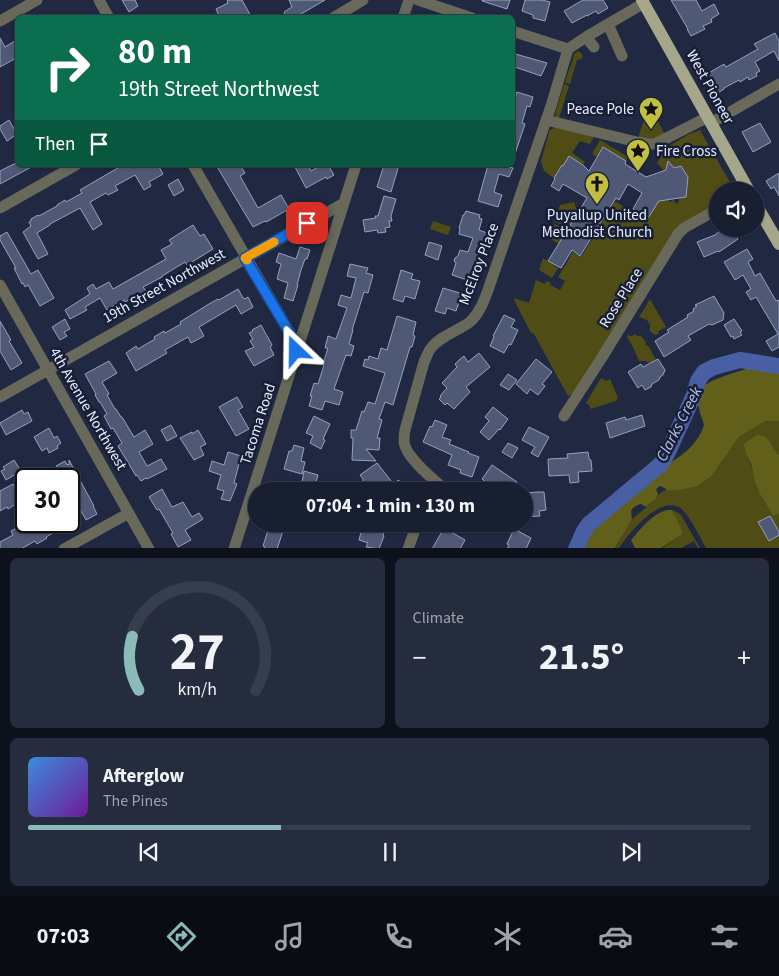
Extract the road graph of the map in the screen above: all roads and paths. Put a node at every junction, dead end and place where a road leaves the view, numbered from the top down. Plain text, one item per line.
1 (37, 0) edge
2 (99, 0) edge
3 (363, 0) edge
4 (409, 0) edge
5 (418, 0) edge
6 (643, 2) edge
7 (107, 15) edge
8 (338, 15) edge
9 (404, 15) edge
10 (463, 15) edge
11 (0, 21) edge
12 (608, 24) junction
13 (515, 32) edge
14 (586, 37) junction
15 (594, 47) dead end
16 (568, 49) junction
17 (622, 56) dead end
18 (779, 84) edge
19 (546, 120) junction
20 (710, 120) junction
21 (72, 167) edge
22 (194, 167) edge
23 (355, 167) edge
24 (743, 182) edge
25 (344, 203) junction
26 (0, 208) edge
27 (709, 214) edge
28 (764, 218) edge
29 (779, 244) edge
30 (245, 258) junction
31 (0, 285) edge
32 (298, 347) junction
33 (48, 369) junction
34 (0, 396) edge
35 (564, 416) dead end
36 (434, 482) edge
37 (129, 513) junction
38 (414, 532) edge
39 (64, 548) edge
40 (149, 548) edge
41 (234, 548) edge
42 (408, 548) edge

1 - 11 street
2 - 7 street
3 - 8 street
4 - 9 street
5 - 10 street
6 - 12 street
6 - 20 main road, West Pioneer
12 - 14 street
12 - 17 street
13 - 16 street
14 - 15 street
14 - 16 street
16 - 19 street, McElroy Place
18 - 20 street
19 - 20 street
19 - 36 street, McElroy Place
20 - 24 main road, West Pioneer
21 - 26 street
22 - 30 street
23 - 25 street, Tacoma Road
25 - 30 street, 19th Street Northwest
25 - 32 street, Tacoma Road
27 - 35 street, Rose Place
28 - 29 main road
30 - 32 street
30 - 33 street, 19th Street Northwest
31 - 33 street, 4th Avenue Northwest
32 - 41 street, Tacoma Road
33 - 34 street, 19th Street Northwest
33 - 37 street, 4th Avenue Northwest
37 - 39 street
37 - 40 street, 4th Avenue Northwest
38 - 42 street

